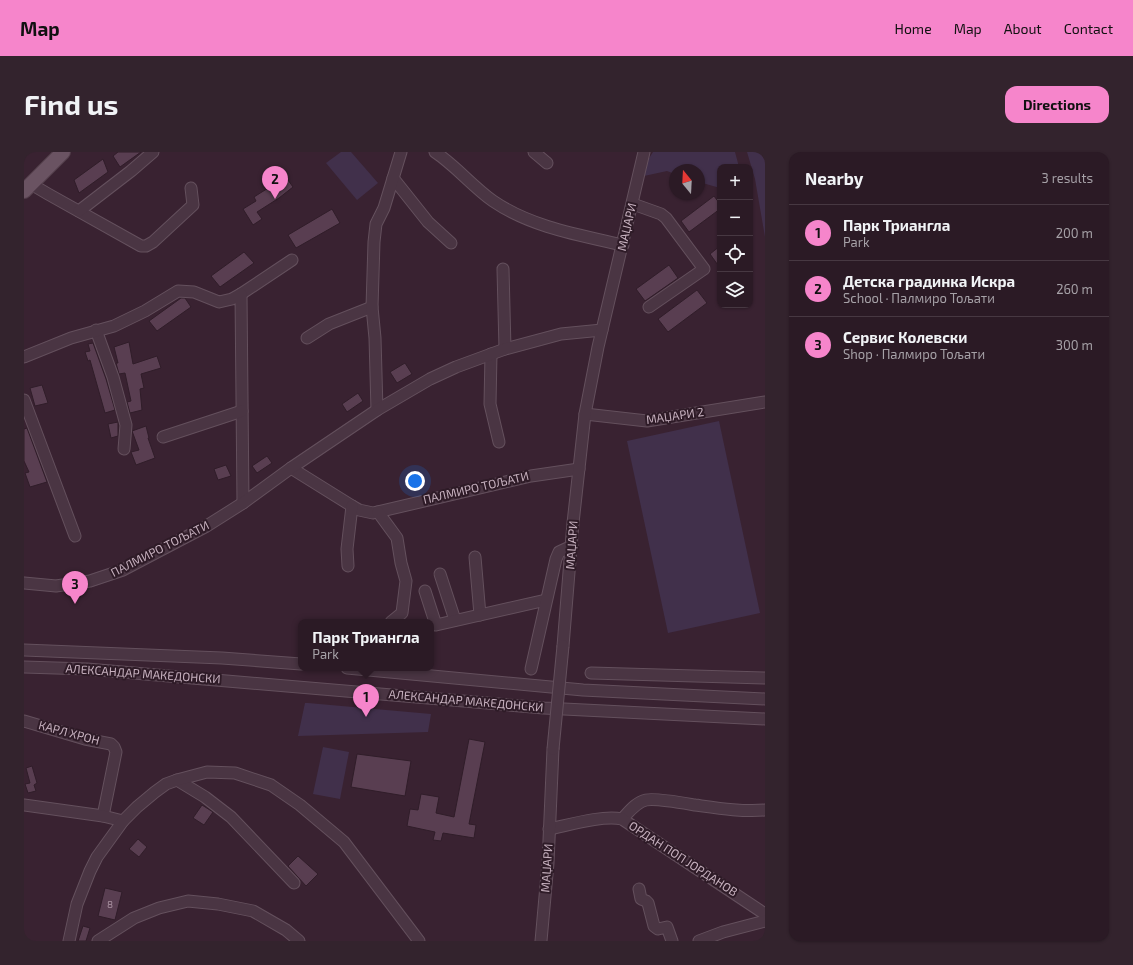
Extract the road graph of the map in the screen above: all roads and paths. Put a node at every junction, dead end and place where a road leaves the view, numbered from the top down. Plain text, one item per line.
1 (63, 152) edge
2 (153, 152) edge
3 (401, 152) edge
4 (435, 152) edge
5 (534, 152) edge
6 (645, 153) edge
7 (547, 163) dead end
8 (393, 178) junction
9 (27, 187) edge
10 (191, 188) dead end
11 (633, 204) junction
12 (79, 211) junction
13 (451, 243) dead end
14 (623, 245) junction
15 (292, 260) dead end
16 (503, 269) dead end
17 (241, 294) junction
18 (372, 306) junction
19 (649, 307) dead end
20 (96, 330) junction
21 (602, 330) junction
22 (307, 338) dead end
23 (505, 349) junction
24 (491, 354) junction
25 (24, 357) edge
26 (24, 400) edge
27 (765, 402) edge
28 (377, 410) junction
29 (242, 411) junction
30 (585, 414) junction
31 (163, 437) dead end
32 (499, 442) dead end
33 (124, 449) dead end
34 (290, 468) junction
35 (579, 469) junction
36 (243, 503) junction
37 (352, 506) junction
38 (378, 512) junction
39 (75, 536) dead end
40 (572, 546) junction
41 (475, 557) dead end
42 (348, 566) dead end
43 (440, 574) dead end
44 (24, 583) edge
45 (425, 591) dead end
46 (546, 600) junction
47 (480, 615) junction
48 (395, 619) edge
49 (455, 620) junction
50 (24, 650) edge
51 (298, 664) edge
52 (24, 667) edge
53 (531, 669) dead end
54 (379, 671) edge
55 (591, 673) dead end
56 (765, 678) edge
57 (765, 699) edge
58 (765, 719) edge
59 (24, 721) edge
60 (177, 780) junction
61 (24, 805) edge
62 (765, 810) edge
63 (103, 816) junction
64 (622, 819) junction
65 (123, 821) junction
66 (549, 828) junction
67 (294, 883) dead end
68 (639, 889) dead end
69 (765, 914) edge
70 (765, 921) edge
71 (69, 941) edge
72 (98, 941) edge
73 (299, 941) edge
74 (419, 941) edge
75 (541, 941) edge
76 (672, 941) edge
77 (699, 941) edge

1 - 9 main road
2 - 12 street
3 - 8 street
4 - 14 street
5 - 7 street
6 - 11 street, МАЏАРИ
8 - 13 street
8 - 18 street
9 - 12 street
10 - 12 street
11 - 14 street, МАЏАРИ
11 - 19 street
14 - 21 street, МАЏАРИ
15 - 17 street
16 - 23 street
17 - 20 street
17 - 29 street
18 - 22 street
18 - 28 street
20 - 25 street
20 - 33 street
21 - 23 street, ПАЛМИРО ТОЉАТИ
21 - 30 street, МАЏАРИ
23 - 24 street, ПАЛМИРО ТОЉАТИ
24 - 28 street, ПАЛМИРО ТОЉАТИ
24 - 32 street
26 - 39 street
27 - 30 street, МАЏАРИ 2
28 - 34 street, ПАЛМИРО ТОЉАТИ
29 - 31 street
29 - 36 street
30 - 35 street, МАЏАРИ
34 - 36 street, ПАЛМИРО ТОЉАТИ
34 - 37 street, ПАЛМИРО ТОЉАТИ
35 - 38 street, ПАЛМИРО ТОЉАТИ
35 - 40 street, МАЏАРИ
36 - 44 street, ПАЛМИРО ТОЉАТИ
37 - 38 street, ПАЛМИРО ТОЉАТИ
37 - 42 street
38 - 48 street
40 - 46 street
40 - 66 street, МАЏАРИ, bridge
41 - 47 street
43 - 49 street
45 - 49 street
46 - 47 street
46 - 53 street
47 - 49 street
50 - 51 street, АЛЕКСАНДАР МАКЕДОНСКИ
52 - 58 street, АЛЕКСАНДАР МАКЕДОНСКИ
54 - 57 street, АЛЕКСАНДАР МАКЕДОНСКИ
55 - 56 street
59 - 63 street, КАРЛ ХРОН
60 - 65 street
60 - 67 street
60 - 74 street
61 - 63 street
62 - 64 street
63 - 65 street
64 - 66 street, ОРДАН ПОП ЈОРДАНОВ
64 - 69 street, ОРДАН ПОП ЈОРДАНОВ
65 - 71 street
66 - 75 street, МАЏАРИ
68 - 76 street
70 - 77 street
72 - 73 street

